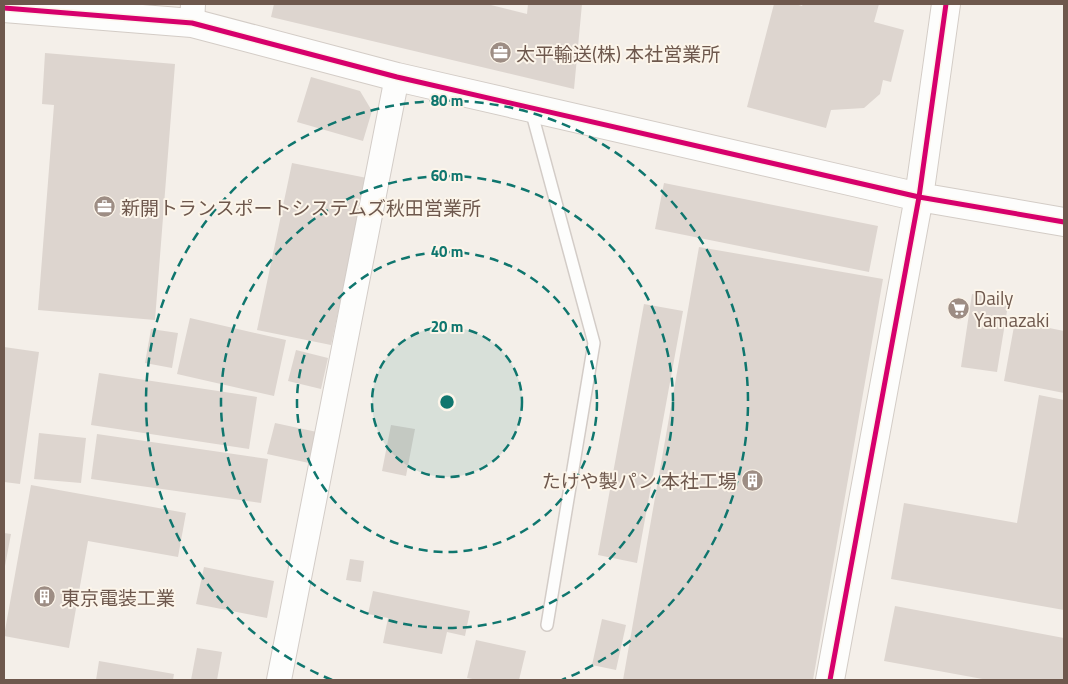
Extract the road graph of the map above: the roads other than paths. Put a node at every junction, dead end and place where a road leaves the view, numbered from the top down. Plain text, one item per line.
1 (946, 4) edge
2 (4, 8) edge
3 (192, 13) edge
4 (397, 77) junction
5 (531, 108) junction
6 (919, 197) junction
7 (1064, 222) edge
8 (546, 625) dead end
9 (280, 680) edge
10 (830, 680) edge

1 - 6 street
2 - 3 street
3 - 4 street
4 - 5 street
4 - 9 street
5 - 6 street
5 - 8 lane
6 - 7 street
6 - 10 street

